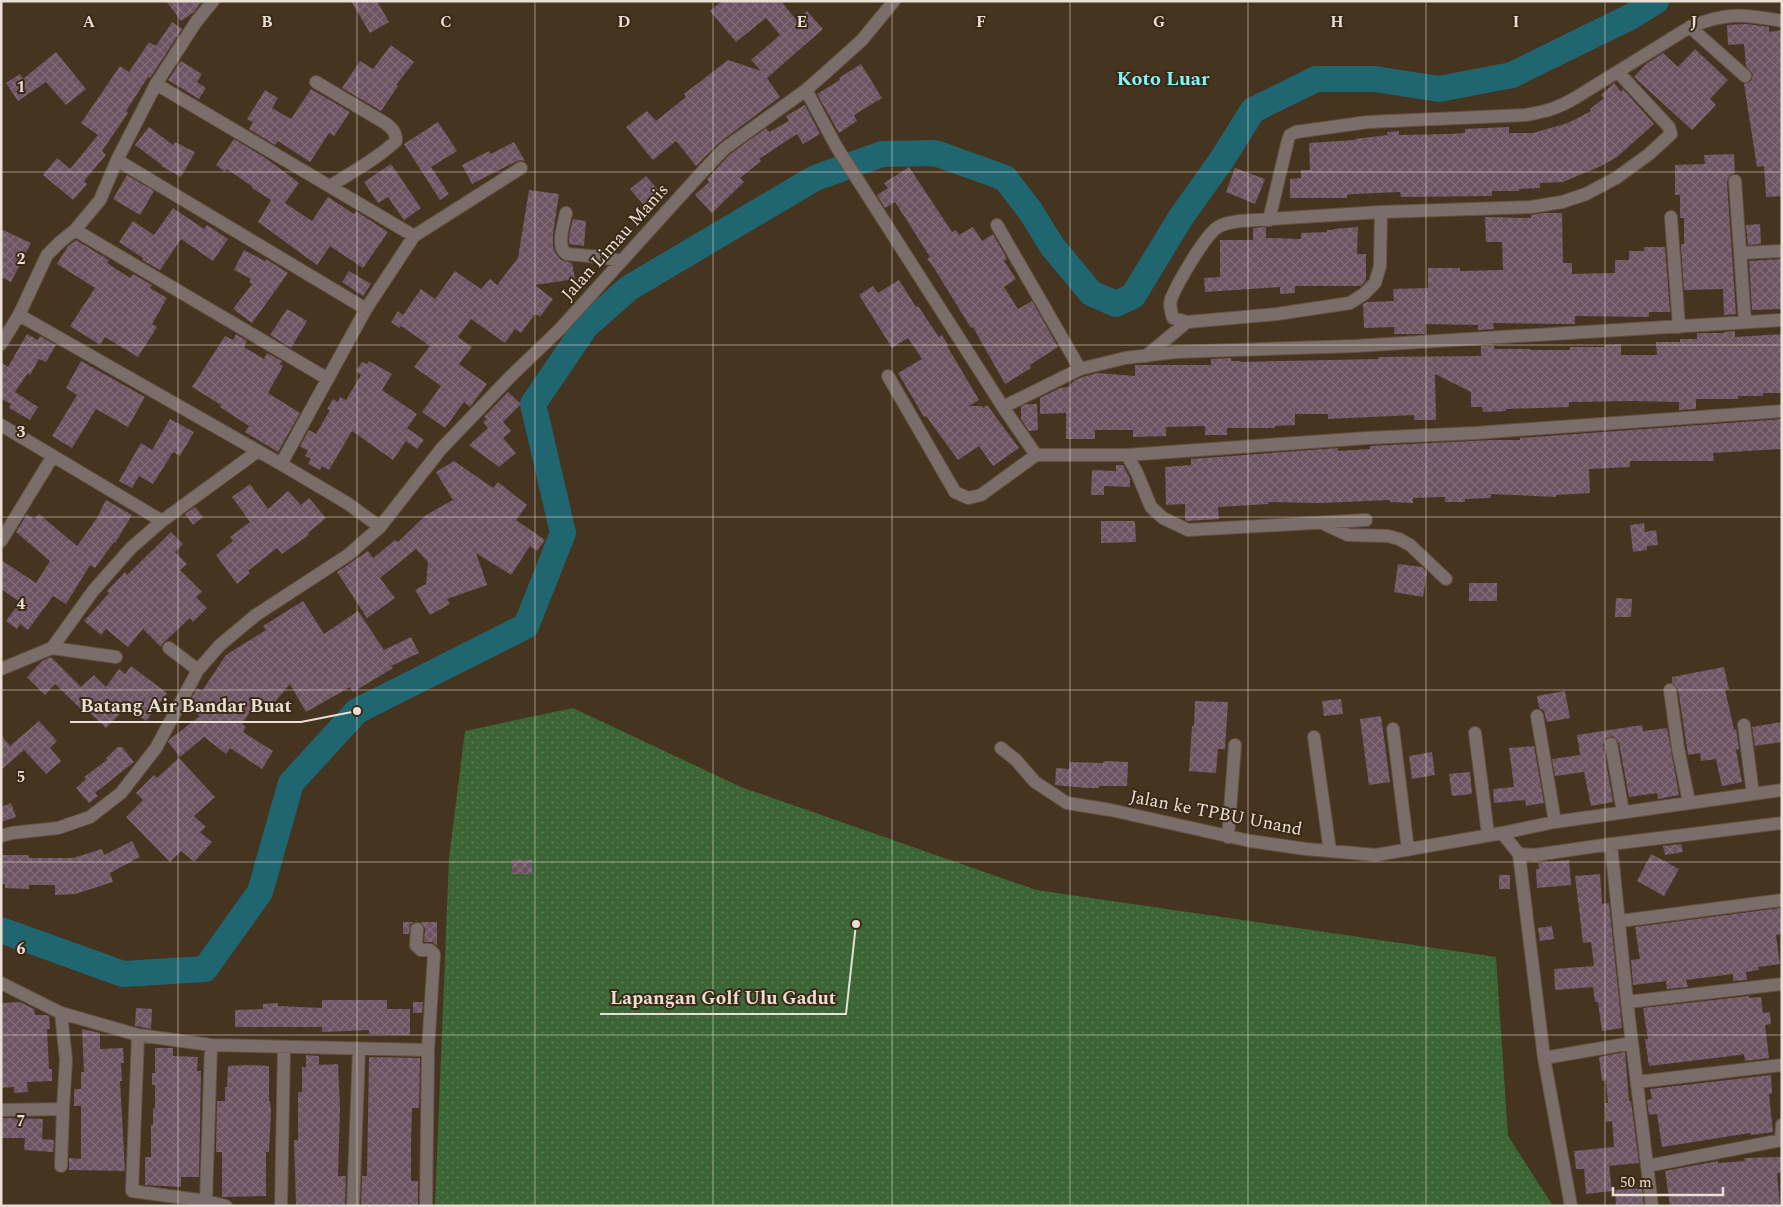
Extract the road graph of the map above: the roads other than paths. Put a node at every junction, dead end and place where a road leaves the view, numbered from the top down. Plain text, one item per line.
1 (213, 1) edge
2 (894, 1) edge
3 (1782, 21) edge
4 (1690, 27) junction
5 (1618, 72) junction
6 (1745, 76) dead end
7 (316, 82) dead end
8 (156, 84) junction
9 (806, 90) junction
10 (117, 160) junction
11 (520, 168) dead end
12 (1735, 181) dead end
13 (330, 186) junction
14 (1381, 212) junction
15 (566, 213) dead end
16 (1671, 218) dead end
17 (1269, 220) junction
18 (997, 225) dead end
19 (75, 230) junction
20 (414, 236) junction
21 (1782, 251) edge
22 (1741, 253) junction
23 (620, 261) junction
24 (366, 310) junction
25 (19, 315) junction
26 (1782, 320) edge
27 (1187, 322) junction
28 (1745, 322) junction
29 (1680, 327) junction
30 (1, 344) edge
31 (1145, 356) junction
32 (1080, 369) junction
33 (888, 376) dead end
34 (328, 379) junction
35 (1003, 407) junction
36 (1782, 411) edge
37 (1, 425) edge
38 (258, 451) junction
39 (1036, 455) junction
40 (1127, 455) junction
41 (53, 456) junction
42 (281, 464) junction
43 (1366, 520) dead end
44 (162, 521) junction
45 (1322, 523) junction
46 (380, 527) junction
47 (1, 541) edge
48 (1446, 579) dead end
49 (52, 648) junction
50 (169, 648) dead end
51 (116, 657) dead end
52 (1, 670) edge
53 (198, 670) junction
54 (1670, 690) dead end
55 (1537, 716) dead end
56 (1744, 725) dead end
57 (1393, 729) dead end
58 (1475, 733) dead end
59 (1314, 737) dead end
60 (1611, 744) dead end
61 (1235, 745) dead end
62 (1001, 748) dead end
63 (1782, 790) edge
64 (1753, 794) junction
65 (1689, 802) junction
66 (1623, 812) junction
67 (1555, 822) junction
68 (1782, 823) edge
69 (1502, 833) junction
70 (1488, 834) junction
71 (1, 836) edge
72 (1228, 837) junction
73 (1611, 844) junction
74 (1408, 850) junction
75 (1330, 851) junction
76 (1519, 854) junction
77 (1782, 900) edge
78 (1620, 921) junction
79 (417, 929) dead end
80 (1, 983) edge
81 (1782, 984) edge
82 (1627, 1002) junction
83 (61, 1013) junction
84 (138, 1035) junction
85 (1632, 1043) junction
86 (212, 1045) junction
87 (284, 1047) junction
88 (359, 1049) junction
89 (428, 1050) junction
90 (1544, 1058) junction
91 (1782, 1065) edge
92 (1637, 1082) junction
93 (63, 1109) junction
94 (1, 1110) edge
95 (1782, 1125) edge
96 (1781, 1140) edge
97 (61, 1166) dead end
98 (1646, 1166) junction
99 (206, 1201) junction
100 (226, 1206) edge
101 (281, 1206) edge
102 (353, 1206) edge
103 (426, 1206) edge
104 (1571, 1206) edge
105 (1652, 1206) edge

1 - 8 street
2 - 9 street, Jalan Limau Manis
3 - 4 street
4 - 5 street
4 - 6 street
5 - 14 street
5 - 17 street
7 - 13 street
8 - 10 street
8 - 13 street
9 - 23 street, Jalan Limau Manis
9 - 35 street
10 - 19 street
10 - 24 street
11 - 20 street
12 - 22 street
13 - 20 street
14 - 17 street
14 - 27 street
15 - 23 street
16 - 29 street
17 - 27 street
18 - 32 street
19 - 25 street
19 - 34 street
20 - 24 street
21 - 22 street
22 - 28 street
23 - 46 street, Jalan Limau Manis
24 - 34 street
25 - 30 street
25 - 38 street
26 - 28 street
27 - 31 street
28 - 29 street
29 - 31 street
31 - 32 street
32 - 35 street
33 - 39 street
34 - 42 street
35 - 39 street
36 - 40 street
37 - 41 street
38 - 42 street
38 - 44 street
39 - 40 street
40 - 45 street
41 - 44 street
41 - 47 street
42 - 46 street
43 - 45 street
44 - 49 street
45 - 48 street
46 - 53 street, Jalan Limau Manis
49 - 51 street
49 - 52 street
50 - 53 street
53 - 71 street, Jalan Limau Manis
54 - 65 street
55 - 67 street
56 - 64 street
57 - 74 street
58 - 70 street
59 - 75 street
60 - 66 street
61 - 72 street
62 - 72 street, Jalan ke TPBU Unand
63 - 64 street, Jalan ke TPBU Unand
64 - 65 street, Jalan ke TPBU Unand
65 - 66 street, Jalan ke TPBU Unand
66 - 67 street, Jalan ke TPBU Unand
67 - 69 street, Jalan ke TPBU Unand
68 - 73 street
69 - 70 street, Jalan ke TPBU Unand
69 - 76 street
70 - 74 street, Jalan ke TPBU Unand
72 - 75 street, Jalan ke TPBU Unand
73 - 76 street
73 - 78 street
74 - 75 street, Jalan ke TPBU Unand
76 - 90 street
77 - 78 street
78 - 82 street
79 - 89 street
80 - 83 street
81 - 82 street
82 - 85 street
83 - 84 street
83 - 93 street
84 - 86 street
84 - 99 street
85 - 90 street
85 - 92 street
86 - 87 street
86 - 99 street
87 - 88 street
87 - 101 street
88 - 89 street
88 - 102 street
89 - 103 street
90 - 104 street
91 - 92 street
92 - 98 street
93 - 94 street
93 - 97 street
95 - 96 street
96 - 98 street
98 - 105 street
99 - 100 street

